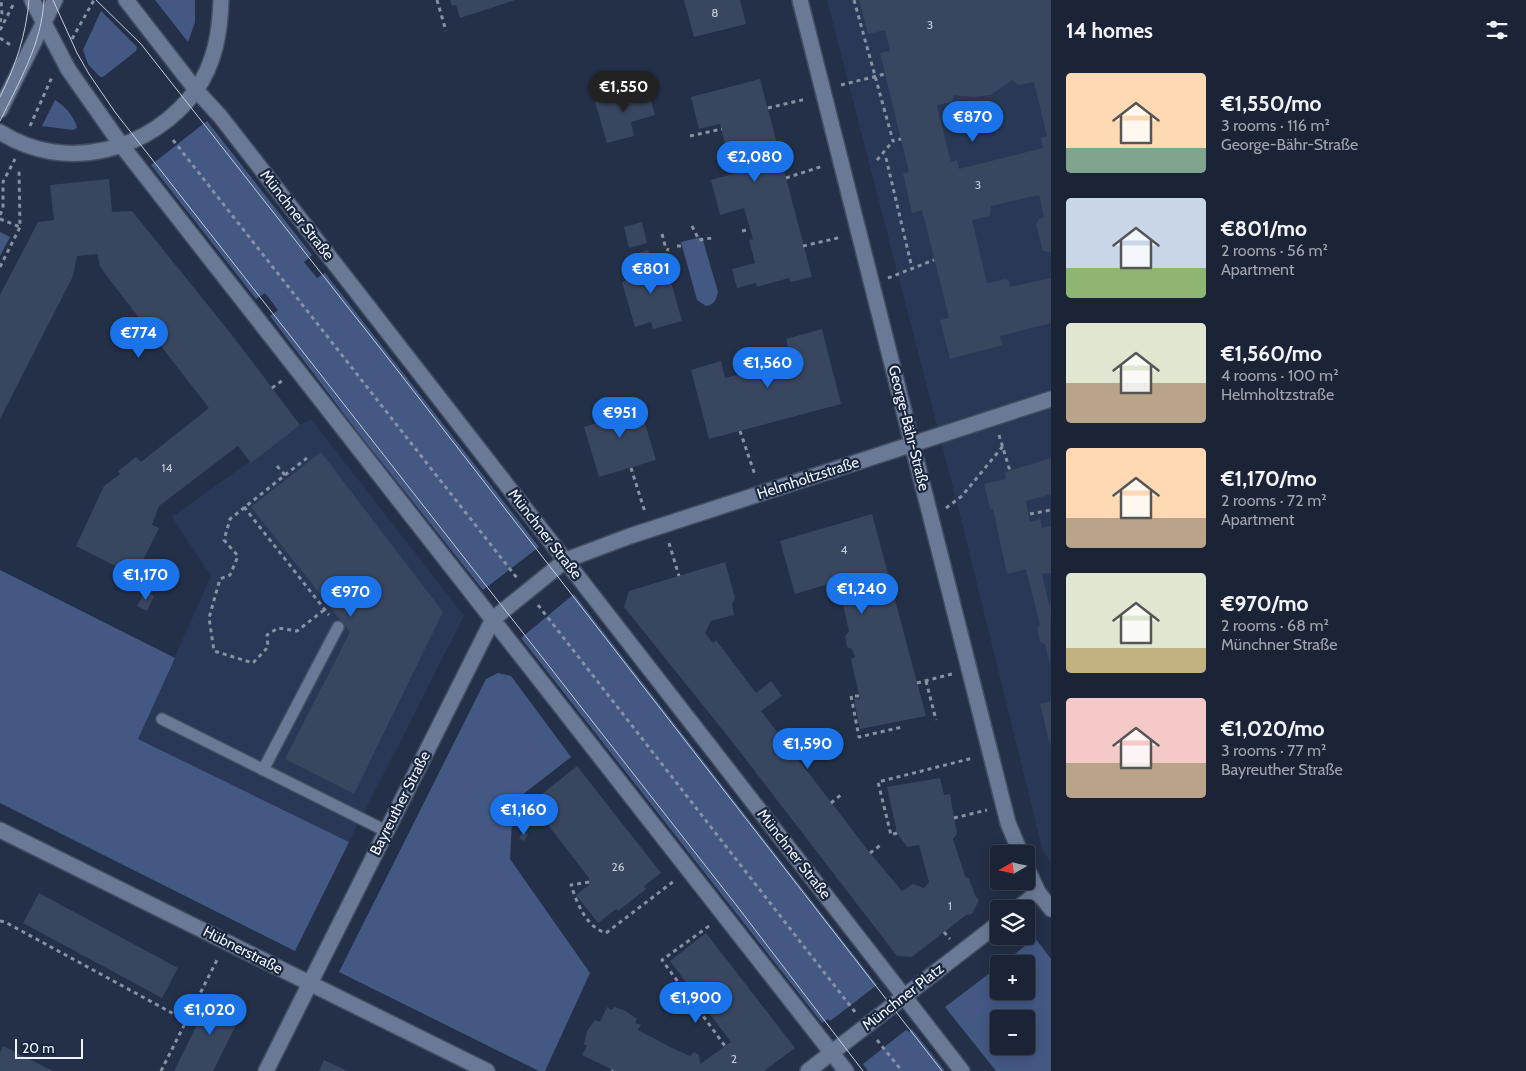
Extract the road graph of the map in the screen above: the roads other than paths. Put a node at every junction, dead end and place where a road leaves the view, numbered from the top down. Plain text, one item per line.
1 (32, 0) edge
2 (55, 0) edge
3 (126, 0) edge
4 (221, 0) edge
5 (800, 0) edge
6 (44, 22) junction
7 (196, 90) junction
8 (0, 110) edge
9 (0, 132) edge
10 (122, 146) junction
11 (1051, 399) edge
12 (913, 444) junction
13 (566, 560) junction
14 (492, 619) junction
15 (338, 627) dead end
16 (162, 719) dead end
17 (263, 770) junction
18 (0, 830) edge
19 (386, 831) junction
20 (1016, 845) edge
21 (1035, 886) edge
22 (1038, 892) junction
23 (1028, 900) edge
24 (1051, 909) edge
25 (990, 930) edge
26 (310, 984) junction
27 (904, 996) junction
28 (831, 1052) junction
29 (266, 1071) edge
30 (487, 1071) edge
31 (808, 1071) edge
32 (846, 1071) edge
33 (962, 1071) edge

1 - 6 street
2 - 6 street
3 - 7 street, Münchner Straße
4 - 7 street
5 - 12 street, George-Bähr-Straße
6 - 8 street
6 - 10 street
7 - 10 street
7 - 13 street, Münchner Straße
9 - 10 street
10 - 14 street
11 - 12 street, Helmholtzstraße
12 - 13 street, Helmholtzstraße
12 - 20 street, George-Bähr-Straße
13 - 14 street, Bayreuther Straße
13 - 27 street, Münchner Straße
14 - 19 street, Bayreuther Straße
14 - 28 street
15 - 17 lane
16 - 17 lane
17 - 19 lane
18 - 26 street, Hübnerstraße
19 - 26 street, Bayreuther Straße
21 - 22 street
22 - 23 street
22 - 24 street
25 - 27 street, Münchner Platz
26 - 29 street, Bayreuther Straße
26 - 30 street, Hübnerstraße
27 - 28 street, Münchner Platz
27 - 33 street, Münchner Straße
28 - 31 street, Münchner Platz
28 - 32 street

